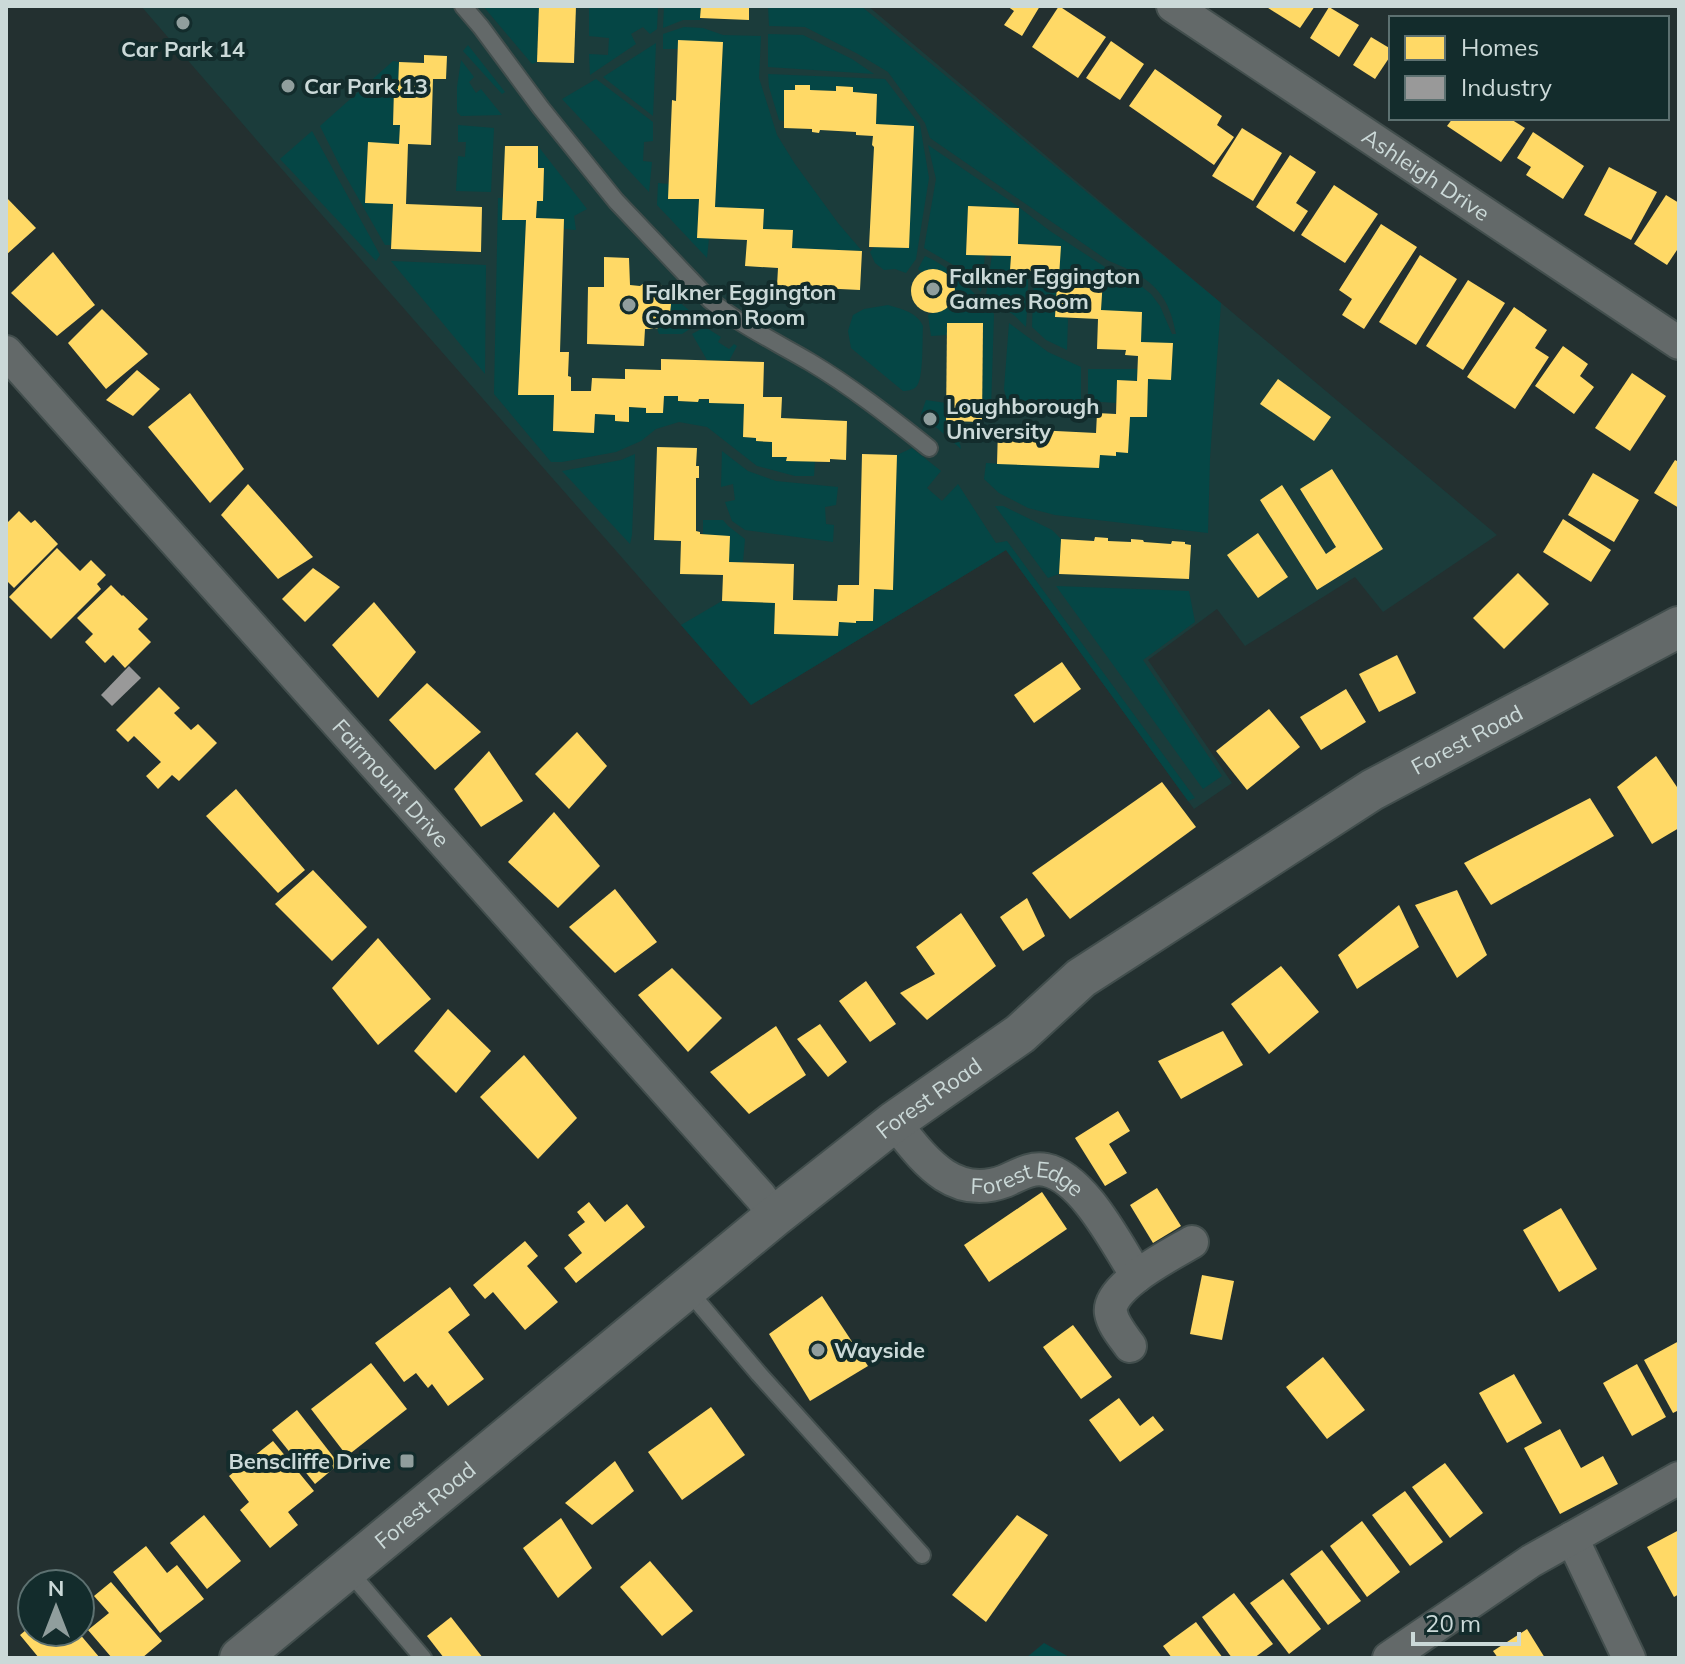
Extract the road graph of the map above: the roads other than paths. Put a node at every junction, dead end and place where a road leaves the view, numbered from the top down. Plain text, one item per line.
1 (463, 6) edge
2 (1173, 6) edge
3 (1679, 343) edge
4 (6, 352) edge
5 (929, 448) dead end
6 (1679, 627) edge
7 (894, 1122) junction
8 (775, 1216) junction
9 (1192, 1242) dead end
10 (1137, 1276) junction
11 (687, 1289) junction
12 (1130, 1346) dead end
13 (1679, 1478) edge
14 (1572, 1538) junction
15 (922, 1555) dead end
16 (348, 1570) junction
17 (240, 1658) edge
18 (423, 1658) edge
19 (1389, 1658) edge
20 (1629, 1658) edge

1 - 5 lane
2 - 3 street, Ashleigh Drive
4 - 8 street, Fairmount Drive
6 - 7 street, Forest Road
7 - 8 street, Forest Road
7 - 10 street, Forest Edge
8 - 11 street, Forest Road
9 - 10 street
10 - 12 street
11 - 15 lane
11 - 16 street, Forest Road
13 - 14 street
14 - 19 street
14 - 20 street
16 - 17 street, Forest Road
16 - 18 lane

